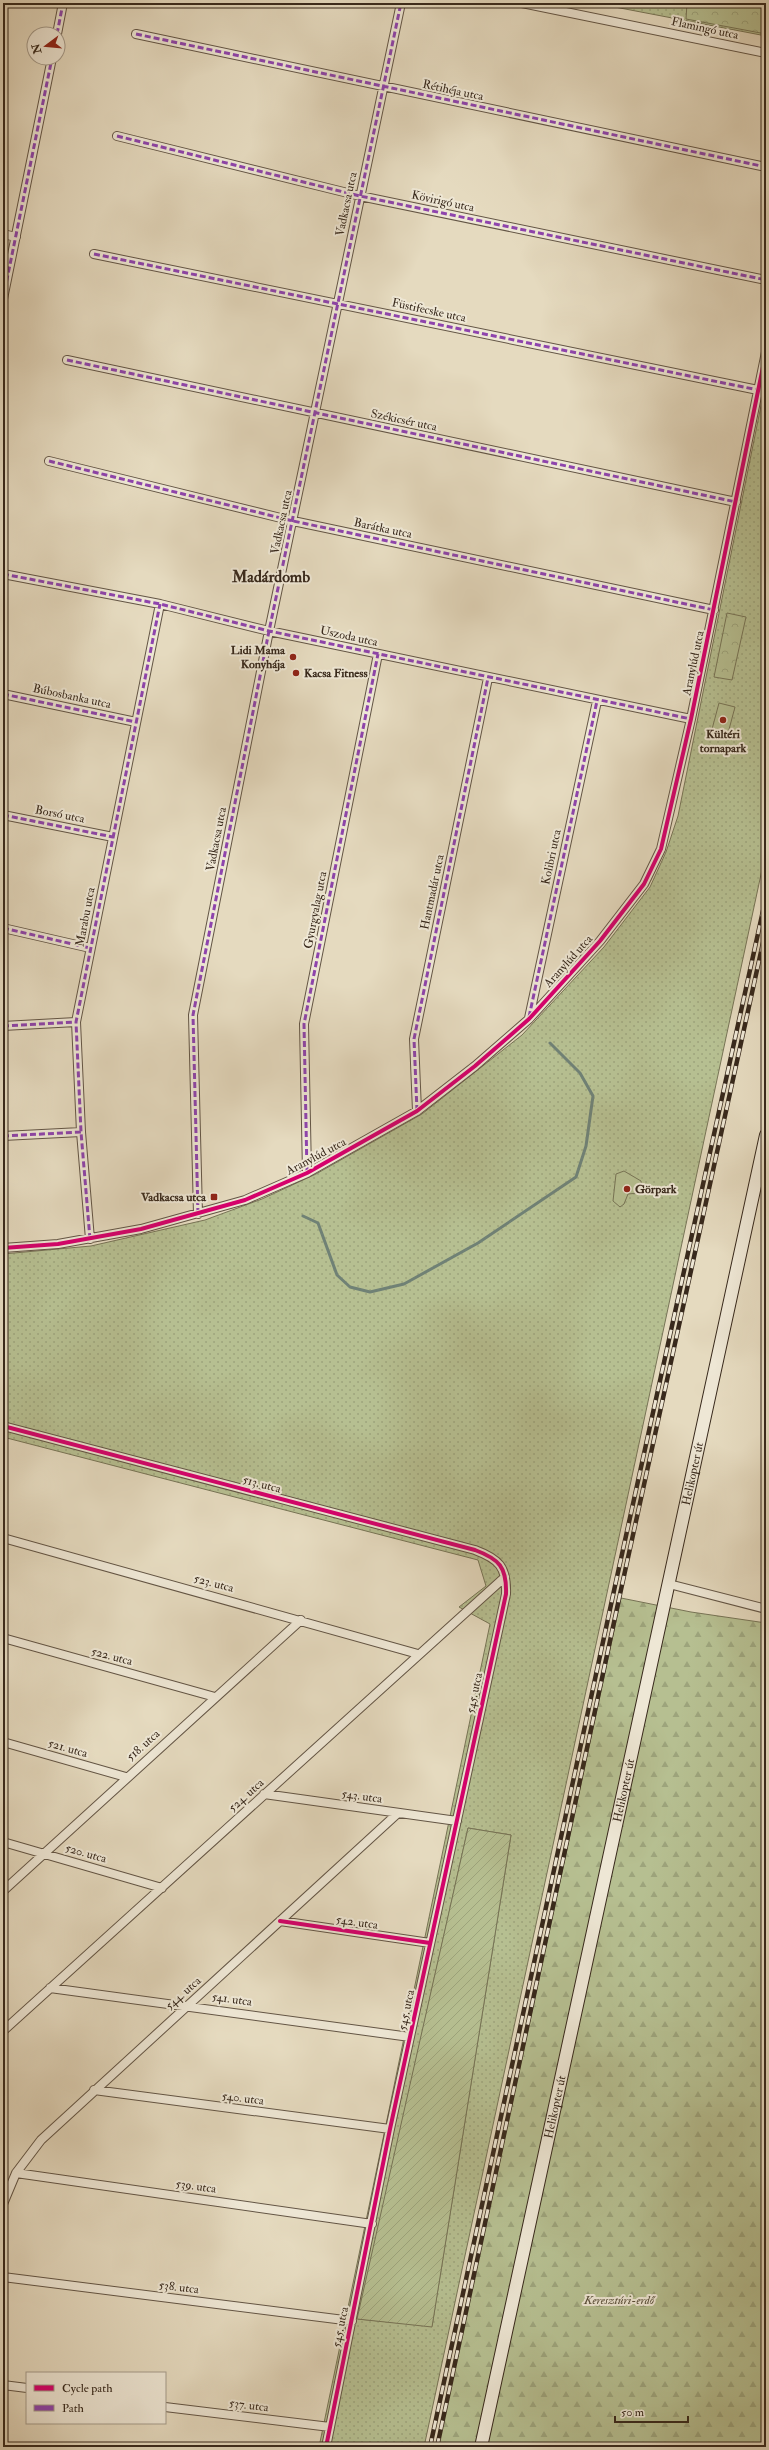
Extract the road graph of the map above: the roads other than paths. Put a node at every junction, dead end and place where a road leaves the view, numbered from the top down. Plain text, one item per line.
1 (63, 3) edge
2 (401, 3) edge
3 (522, 3) edge
4 (59, 26) edge
5 (136, 34) dead end
6 (766, 53) edge
7 (50, 66) edge
8 (383, 87) junction
9 (117, 136) dead end
10 (766, 167) edge
11 (360, 196) junction
12 (3, 234) edge
13 (16, 237) junction
14 (94, 254) dead end
15 (766, 280) edge
16 (3, 299) edge
17 (338, 303) junction
18 (766, 352) edge
19 (67, 360) dead end
20 (758, 390) junction
21 (316, 414) junction
22 (49, 461) dead end
23 (736, 502) junction
24 (293, 521) junction
25 (3, 574) edge
26 (160, 604) junction
27 (714, 610) junction
28 (269, 631) junction
29 (378, 654) junction
30 (488, 678) junction
31 (3, 694) edge
32 (597, 701) junction
33 (691, 719) junction
34 (136, 722) junction
35 (3, 815) edge
36 (113, 837) junction
37 (3, 928) edge
38 (90, 948) junction
39 (529, 1019) junction
40 (76, 1022) junction
41 (3, 1026) edge
42 (417, 1111) junction
43 (81, 1132) junction
44 (766, 1135) edge
45 (3, 1136) edge
46 (308, 1173) junction
47 (198, 1214) junction
48 (90, 1239) junction
49 (3, 1248) edge
50 (3, 1426) edge
51 (3, 1538) edge
52 (505, 1577) junction
53 (669, 1584) junction
54 (766, 1609) edge
55 (301, 1620) junction
56 (3, 1638) edge
57 (418, 1654) junction
58 (215, 1697) junction
59 (3, 1742) edge
60 (126, 1777) junction
61 (264, 1794) junction
62 (398, 1813) junction
63 (457, 1821) junction
64 (3, 1842) edge
65 (44, 1854) junction
66 (162, 1888) junction
67 (3, 1891) edge
68 (280, 1921) junction
69 (430, 1943) junction
70 (50, 1988) junction
71 (187, 2005) junction
72 (3, 2031) edge
73 (410, 2037) junction
74 (94, 2090) junction
75 (390, 2129) junction
76 (16, 2173) junction
77 (3, 2204) edge
78 (372, 2224) junction
79 (3, 2277) edge
80 (352, 2322) junction
81 (3, 2385) edge
82 (26, 2388) edge
83 (166, 2407) edge
84 (330, 2428) junction
85 (326, 2447) edge
86 (481, 2447) edge

1 - 4 street
2 - 8 street, Vadkacsa utca
3 - 6 street, Flamingó utca
5 - 8 street, Rétihéja utca
7 - 13 street
8 - 10 street, Rétihéja utca
8 - 11 street, Vadkacsa utca
9 - 11 street, Kövirigó utca
11 - 15 street, Kövirigó utca
11 - 17 street, Vadkacsa utca
12 - 13 street
13 - 16 street
14 - 17 street, Füstifecske utca
17 - 20 street, Füstifecske utca
17 - 21 street, Vadkacsa utca
18 - 20 street, Aranylúd utca
19 - 21 street, Székicsér utca
20 - 23 street, Aranylúd utca
21 - 23 street, Székicsér utca
21 - 24 street, Vadkacsa utca
22 - 24 street, Barátka utca
23 - 27 street, Aranylúd utca
24 - 27 street, Barátka utca
24 - 28 street, Vadkacsa utca
25 - 26 street, Uszoda utca
26 - 28 street, Uszoda utca
26 - 34 street, Marabu utca
27 - 33 street, Aranylúd utca
28 - 29 street, Uszoda utca
28 - 47 street, Vadkacsa utca
29 - 30 street, Uszoda utca
29 - 46 street, Gyurgyalag utca
30 - 32 street, Uszoda utca
30 - 42 street, Hantmadár utca
31 - 34 street, Búbosbanka utca
32 - 33 street, Uszoda utca
32 - 39 street, Kolibri utca
33 - 39 street, Aranylúd utca
34 - 36 street, Marabu utca
35 - 36 street, Borsó utca
36 - 38 street, Marabu utca
37 - 38 street
38 - 40 street, Marabu utca
39 - 42 street, Aranylúd utca
40 - 41 street
40 - 43 street, Marabu utca
42 - 46 street, Aranylúd utca
43 - 45 street
43 - 48 street, Marabu utca
44 - 53 street, Helikopter út
46 - 47 street, Aranylúd utca
47 - 48 street, Aranylúd utca
48 - 49 street, Aranylúd utca
50 - 52 street, 513. utca
51 - 55 street, 523. utca
52 - 57 street, 524. utca
52 - 63 street, 545. utca
53 - 54 street
53 - 86 street, Helikopter út
55 - 57 street, 523. utca
55 - 58 street, 518. utca
56 - 58 street, 522. utca
57 - 61 street, 524. utca
58 - 60 street, 518. utca
59 - 60 street, 521. utca
60 - 65 street, 518. utca
61 - 62 street, 543. utca
61 - 66 street, 524. utca
62 - 63 street, 543. utca
62 - 68 street, 544. utca
63 - 69 street, 545. utca
64 - 65 street, 520. utca
65 - 66 street, 520. utca
65 - 67 street, 518. utca
66 - 70 street, 524. utca
68 - 69 street, 542. utca
68 - 71 street, 544. utca
69 - 73 street, 545. utca
70 - 71 street, 541. utca
70 - 72 street, 524. utca
71 - 73 street, 541. utca
71 - 74 street, 544. utca
73 - 75 street, 545. utca
74 - 75 street, 540. utca
74 - 76 street, 544. utca
75 - 78 street, 545. utca
76 - 77 street, 544. utca
76 - 78 street, 539. utca
78 - 80 street, 545. utca
79 - 80 street, 538. utca
80 - 84 street, 545. utca
81 - 82 street
83 - 84 street, 537. utca
84 - 85 street, 545. utca

